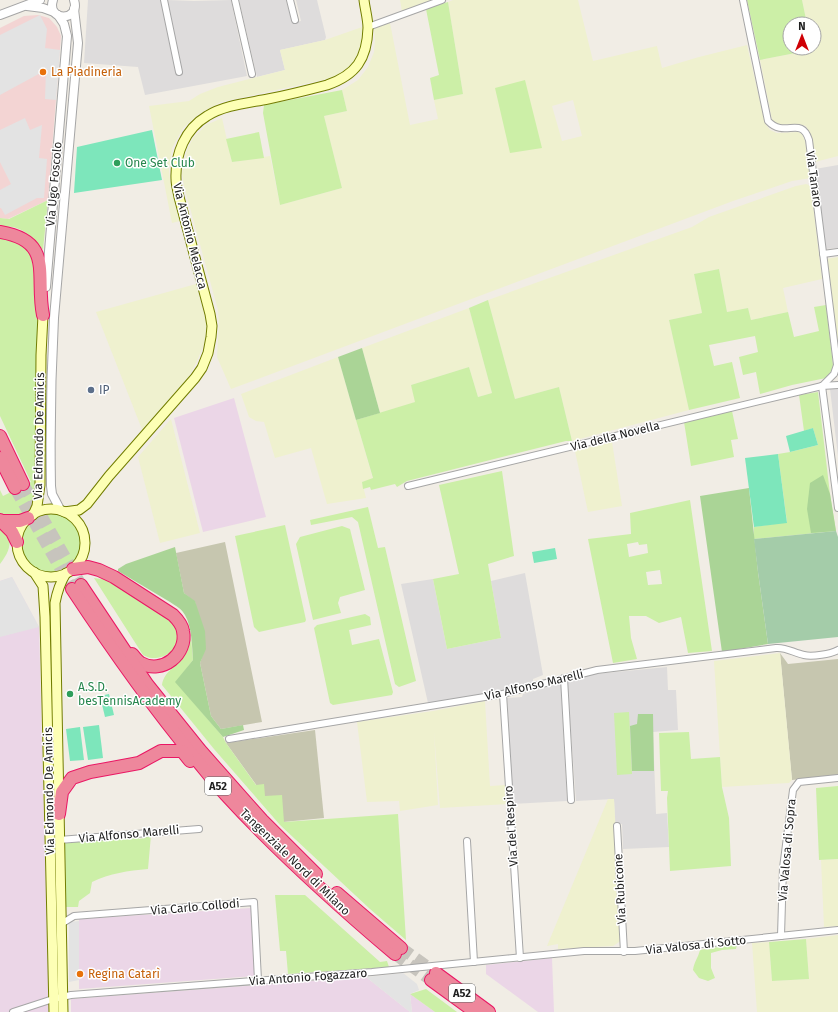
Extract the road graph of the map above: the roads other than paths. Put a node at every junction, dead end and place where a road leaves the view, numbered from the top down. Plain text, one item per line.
1 (79, 0) edge
2 (164, 0) edge
3 (235, 0) edge
4 (290, 0) edge
5 (364, 0) edge
6 (442, 0) edge
7 (743, 0) edge
8 (36, 1) edge
9 (24, 6) junction
10 (74, 6) edge
11 (53, 7) edge
12 (0, 15) edge
13 (295, 20) dead end
14 (368, 27) junction
15 (179, 72) dead end
16 (252, 74) dead end
17 (0, 232) edge
18 (838, 252) edge
19 (823, 254) junction
20 (43, 315) junction
21 (41, 355) joint
22 (838, 385) edge
23 (822, 386) junction
24 (0, 436) edge
25 (0, 458) edge
26 (408, 486) dead end
27 (837, 498) edge
28 (87, 504) junction
29 (838, 508) edge
30 (62, 512) junction
31 (30, 517) junction
32 (1, 520) edge
33 (82, 531) junction
34 (17, 542) junction
35 (70, 571) junction
36 (34, 572) junction
37 (108, 626) junction
38 (838, 650) edge
39 (564, 678) junction
40 (503, 694) junction
41 (229, 739) dead end
42 (838, 778) edge
43 (226, 795) junction
44 (570, 800) dead end
45 (59, 814) junction
46 (617, 826) dead end
47 (199, 829) dead end
48 (59, 840) junction
49 (467, 841) dead end
50 (61, 924) junction
51 (838, 930) edge
52 (781, 936) junction
53 (624, 952) junction
54 (554, 954) joint
55 (520, 958) junction
56 (474, 962) junction
57 (258, 980) junction
58 (58, 998) junction
59 (13, 1012) edge
60 (54, 1012) edge
61 (63, 1012) edge
62 (475, 1012) edge
63 (489, 1012) edge

1 - 10 street
2 - 15 street
3 - 16 street
4 - 13 street
5 - 14 main road, Via Antonio Melacca
6 - 14 street
7 - 19 street, Via Tanaro
8 - 9 street
9 - 11 street
9 - 12 street
10 - 11 street
10 - 30 street
11 - 20 street, Via Ugo Foscolo
14 - 28 main road, Via Antonio Melacca
17 - 20 highway
18 - 19 street
19 - 23 street, Via Tanaro
20 - 21 main road, Via Ugo Foscolo
21 - 31 main road, Via Edmondo De Amicis
22 - 23 street
23 - 26 street, Via della Novella
23 - 27 street
24 - 25 highway
27 - 29 street
28 - 30 main road, Via Antonio Melacca
28 - 33 main road, Via Antonio Melacca
30 - 31 main road
30 - 33 main road
31 - 32 highway
31 - 34 main road
32 - 34 highway
33 - 35 main road
34 - 36 main road
35 - 36 main road
35 - 37 highway
35 - 45 main road, Via Edmondo De Amicis
36 - 58 main road, Via Edmondo De Amicis
37 - 43 highway, Tangenziale Nord di Milano / A52
37 - 43 highway, Tangenziale Nord di Milano / A52
38 - 39 street, Via Alfonso Marelli
39 - 40 street, Via Alfonso Marelli
39 - 44 street
40 - 41 street, Via Alfonso Marelli
40 - 55 street, Via del Respiro
42 - 52 street, Via Valosa di Sopra
43 - 45 highway
45 - 48 main road, Via Edmondo De Amicis
46 - 53 street, Via Rubicone
47 - 48 street, Via Alfonso Marelli
48 - 50 main road, Via Edmondo De Amicis
49 - 56 street
50 - 57 street, Via Carlo Collodi
50 - 58 main road, Via Edmondo De Amicis
51 - 52 street, Via Valosa di Sotto
52 - 53 street, Via Valosa di Sotto
53 - 54 street, Via Valosa di Sotto
54 - 55 street, Via Antonio Fogazzaro
55 - 56 street, Via Antonio Fogazzaro
56 - 57 street, Via Antonio Fogazzaro
57 - 58 street, Via Antonio Fogazzaro
58 - 59 street, Via Antonio Fogazzaro
58 - 60 main road, Via Edmondo De Amicis
58 - 61 main road, Via Edmondo De Amicis
62 - 63 highway, A52

